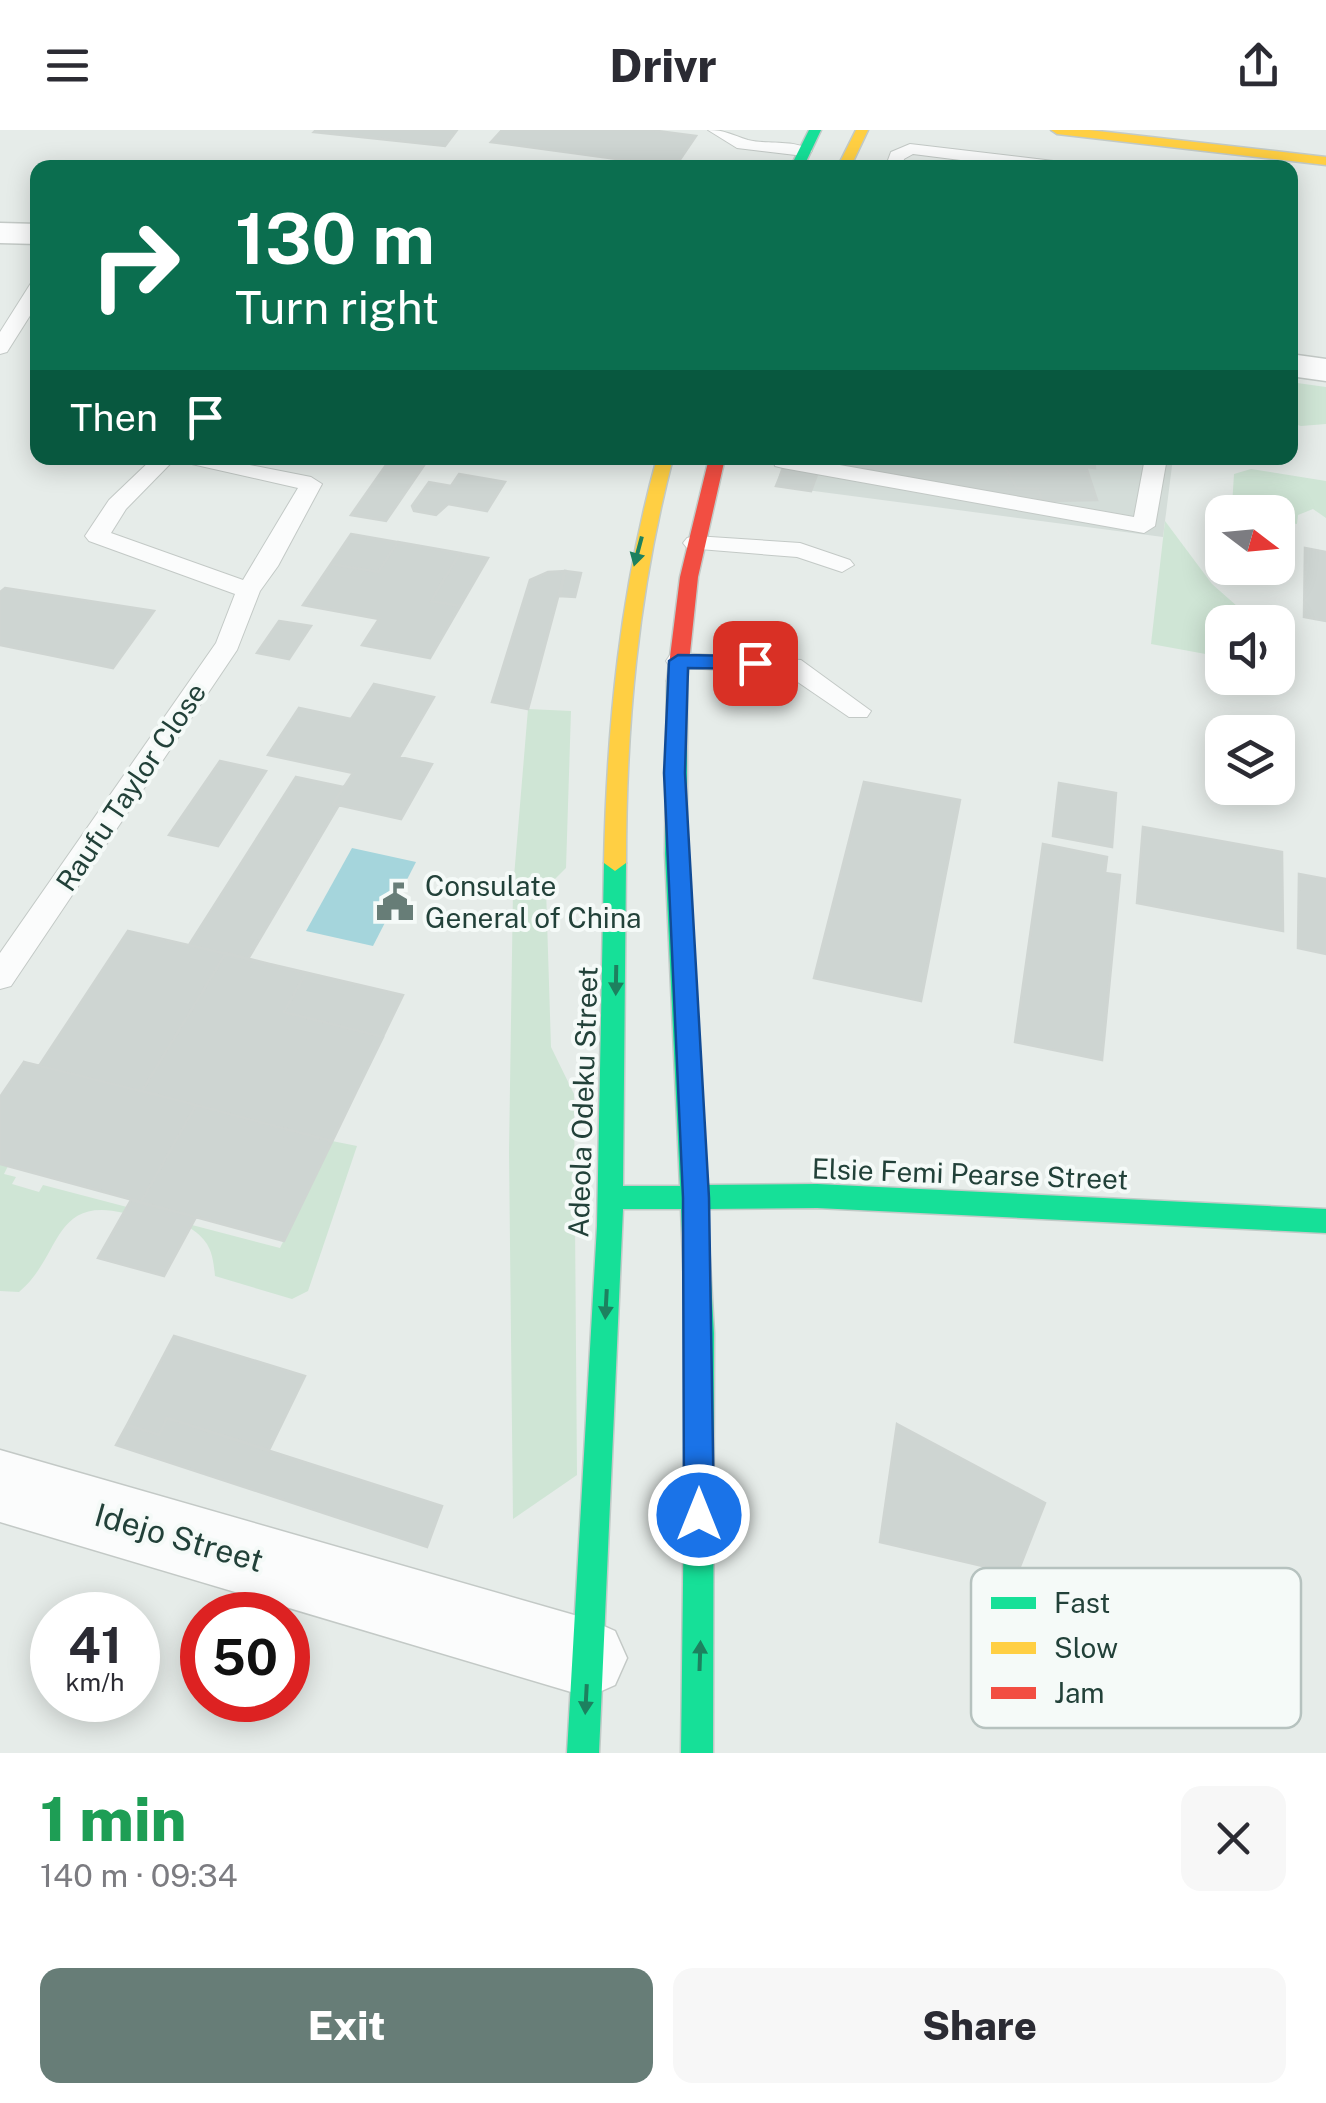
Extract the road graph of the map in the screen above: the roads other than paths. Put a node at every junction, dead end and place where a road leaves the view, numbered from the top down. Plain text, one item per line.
1 (716, 130) edge
2 (862, 130) edge
3 (1057, 130) edge
4 (1224, 130) edge
5 (1326, 142) edge
6 (805, 150) edge
7 (847, 160) edge
8 (896, 160) edge
9 (1003, 160) edge
10 (1326, 161) edge
11 (0, 233) edge
12 (30, 234) edge
13 (30, 300) edge
14 (0, 348) edge
15 (1298, 366) edge
16 (1326, 370) edge
17 (158, 465) edge
18 (218, 465) edge
19 (663, 465) edge
20 (715, 465) edge
21 (805, 465) edge
22 (1155, 465) edge
23 (694, 543) junction
24 (842, 565) dead end
25 (248, 590) junction
26 (678, 661) junction
27 (858, 710) dead end
28 (0, 977) edge
29 (612, 1198) junction
30 (696, 1198) junction
31 (1326, 1221) edge
32 (0, 1486) edge
33 (588, 1658) junction
34 (583, 1753) edge
35 (696, 1753) edge

1 - 6 lane
2 - 7 main road
3 - 10 main road
4 - 5 main road
8 - 9 lane
11 - 12 street
13 - 14 lane
15 - 16 street
17 - 25 lane
18 - 25 lane, Raufu Taylor Close
19 -> 29 main road, Adeola Odeku Street
20 - 23 main road
21 - 22 lane
23 - 24 lane
23 - 26 main road
25 - 28 lane, Raufu Taylor Close
26 - 27 lane
26 - 30 main road
29 - 30 main road, Elsie Femi Pearse Street
29 -> 33 main road, Adeola Odeku Street
30 - 31 main road, Elsie Femi Pearse Street
35 -> 30 main road
32 - 33 street, Idejo Street
33 -> 34 main road, Adeola Odeku Street

